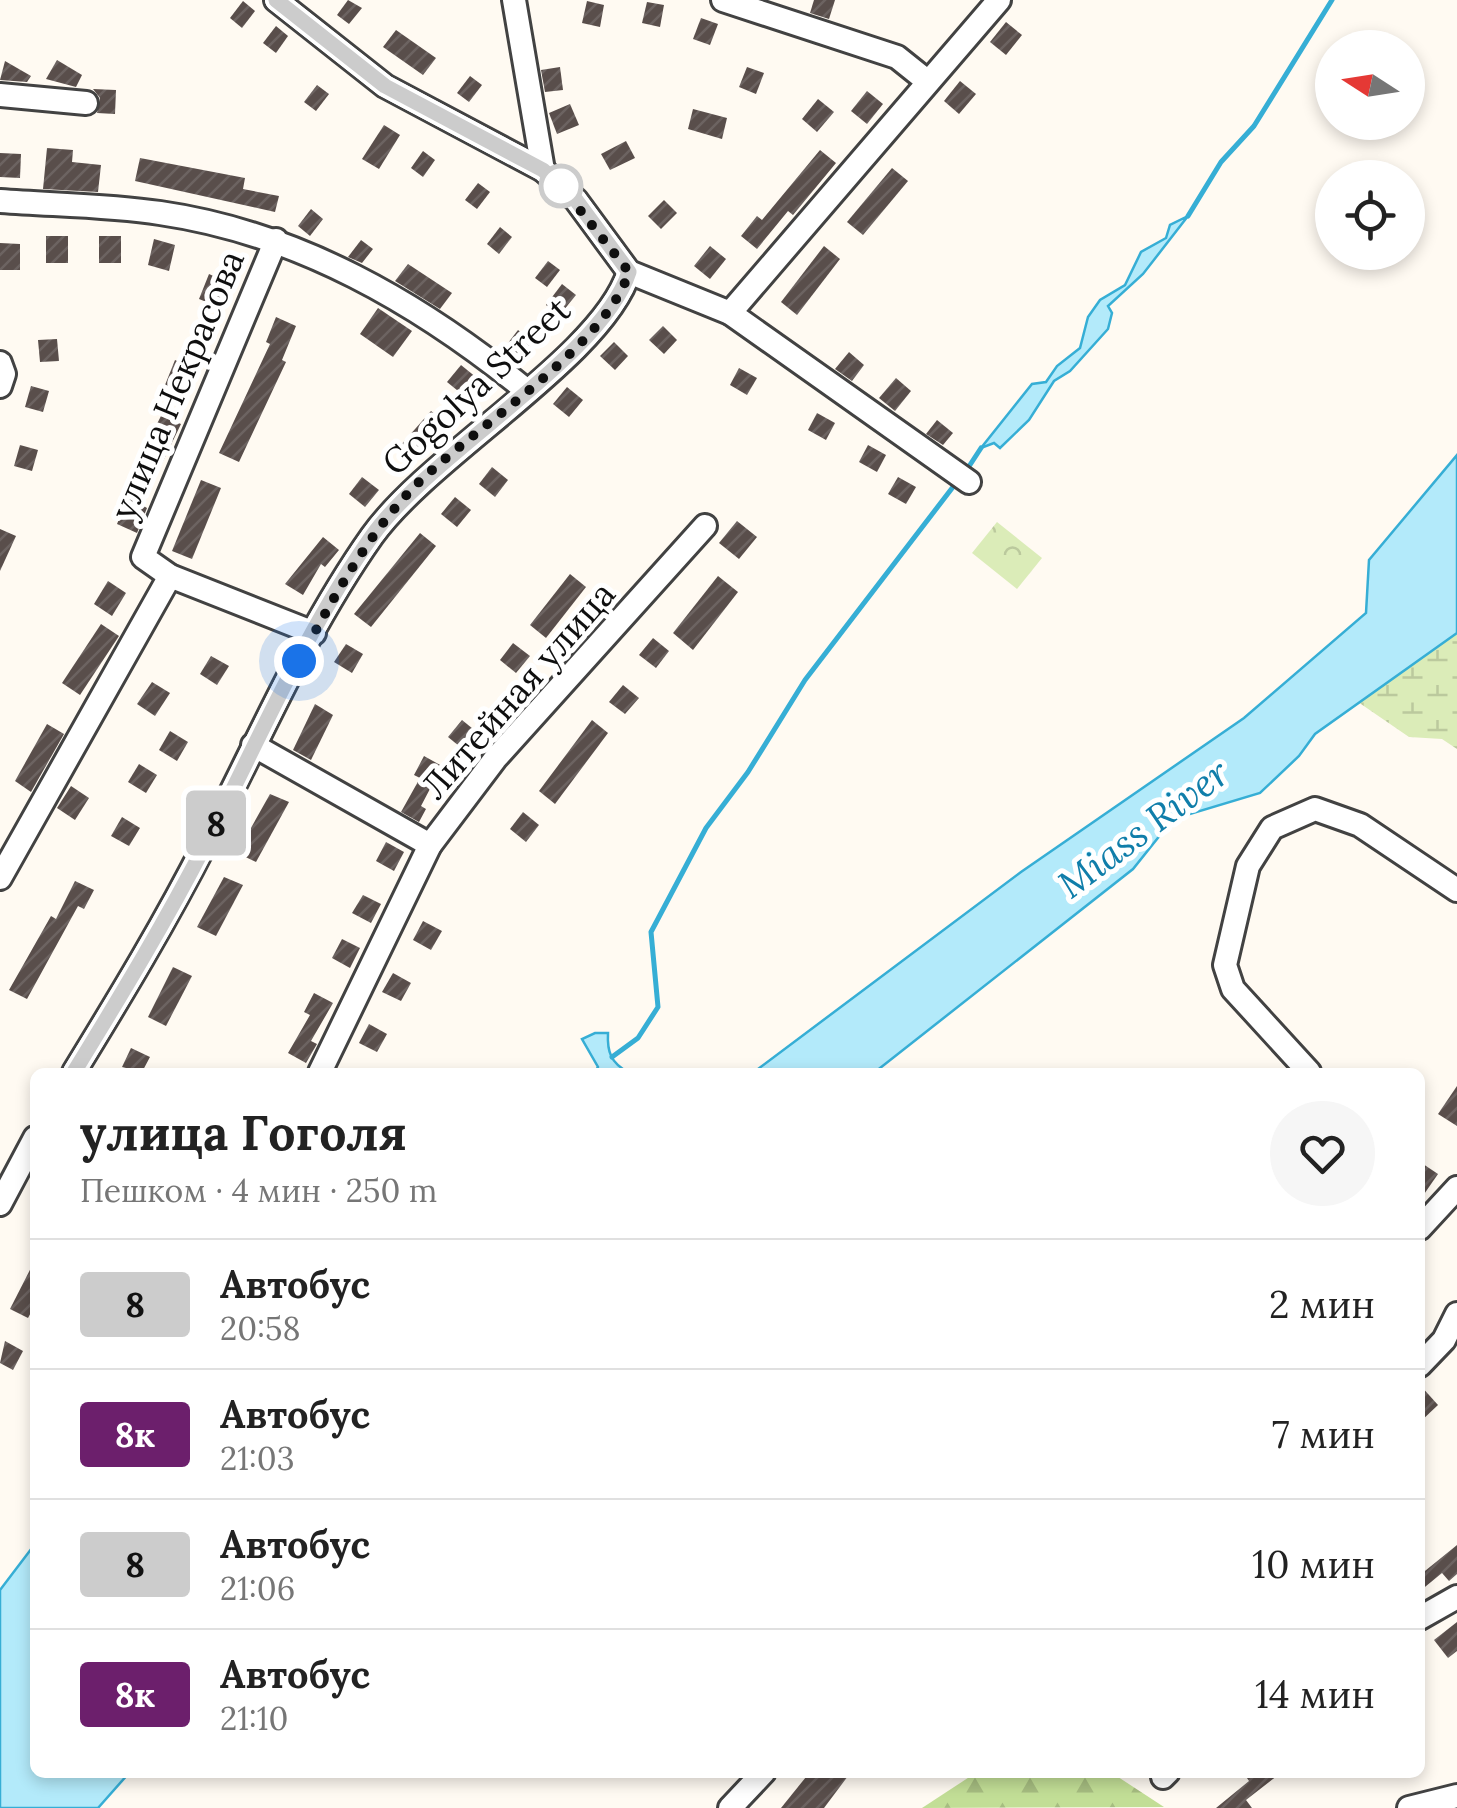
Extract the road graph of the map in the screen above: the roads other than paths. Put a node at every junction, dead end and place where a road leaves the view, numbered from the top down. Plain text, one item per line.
1 (276, 0) edge
2 (514, 0) edge
3 (723, 0) edge
4 (999, 0) edge
5 (927, 81) junction
6 (0, 95) edge
7 (86, 103) dead end
8 (543, 170) junction
9 (0, 201) edge
10 (276, 240) junction
11 (629, 272) junction
12 (730, 313) junction
13 (0, 363) edge
14 (0, 386) edge
15 (526, 390) junction
16 (961, 476) dead end
17 (706, 526) dead end
18 (170, 576) junction
19 (314, 633) junction
20 (253, 745) junction
21 (430, 845) junction
22 (0, 878) edge
23 (1457, 890) edge
24 (76, 1068) edge
25 (322, 1068) edge
26 (1305, 1068) edge
27 (30, 1147) edge
28 (1457, 1188) edge
29 (0, 1204) edge
30 (1425, 1223) edge
31 (1457, 1314) edge
32 (1425, 1360) edge
33 (1457, 1596) edge
34 (1425, 1615) edge
35 (758, 1778) edge
36 (1457, 1796) edge
37 (730, 1808) edge
38 (1410, 1808) edge

1 - 8 street
2 - 8 street
3 - 5 street
4 - 5 street
5 - 12 street
6 - 7 street
8 - 11 street
9 - 10 street
10 - 15 street
10 - 18 street, улица Некрасова
11 - 12 street
11 - 15 street, Gogolya Street
12 - 16 street
13 - 14 street
15 - 19 street, Gogolya Street
17 - 21 street, Литейная улица
18 - 19 street
18 - 22 street
19 - 20 street, Gogolya Street
20 - 21 street
20 - 24 street, Gogolya Street
21 - 25 street, Литейная улица
23 - 26 street
27 - 29 street
28 - 30 street
31 - 32 street
33 - 34 street
35 - 37 street
36 - 38 street

